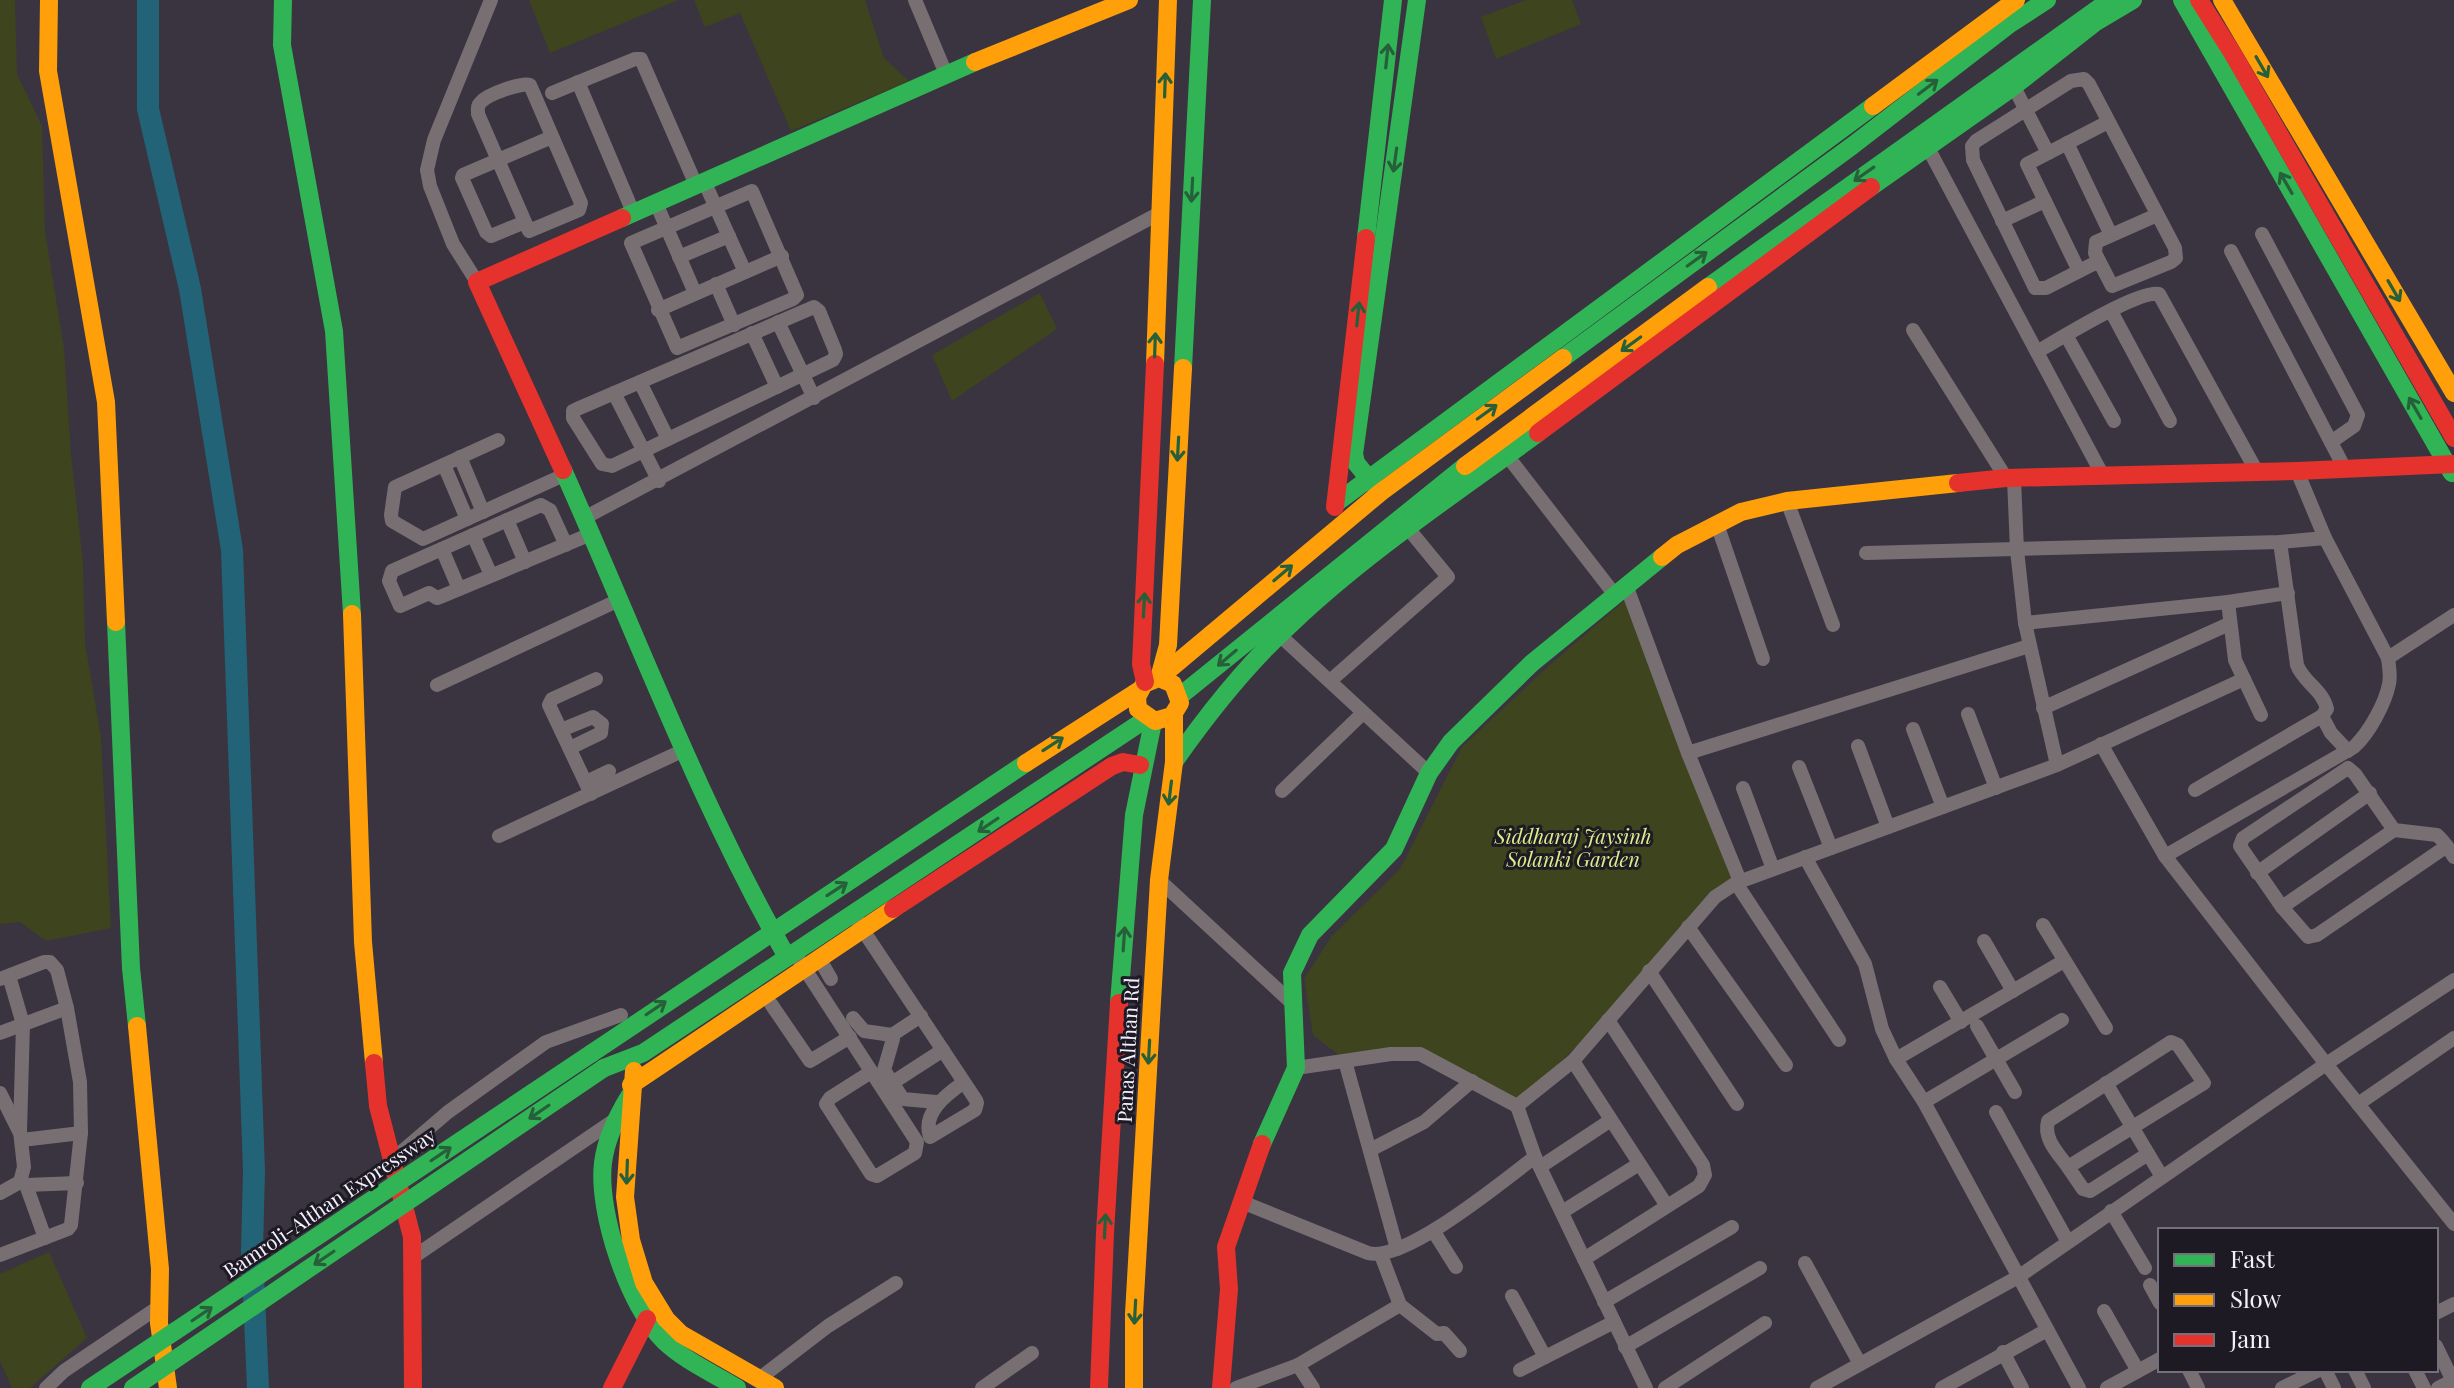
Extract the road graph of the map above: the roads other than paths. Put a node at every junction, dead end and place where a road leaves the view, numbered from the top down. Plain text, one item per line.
1 (49, 0) edge
2 (283, 0) edge
3 (491, 0) edge
4 (915, 0) edge
5 (1129, 0) edge
6 (1168, 0) edge
7 (1202, 0) edge
8 (1393, 0) edge
9 (1417, 0) edge
10 (2016, 0) edge
11 (2047, 0) edge
12 (2133, 0) edge
13 (2182, 0) edge
14 (2199, 0) edge
15 (2222, 0) edge
16 (2105, 1) edge
17 (946, 74) junction
18 (578, 82) junction
19 (2014, 87) junction
20 (552, 93) dead end
21 (2026, 110) junction
22 (2108, 122) junction
23 (552, 137) junction
24 (2067, 143) junction
25 (1927, 146) junction
26 (2048, 153) junction
27 (498, 160) junction
28 (1806, 169) junction
29 (700, 183) junction
30 (1843, 200) junction
31 (2045, 201) junction
32 (656, 203) junction
33 (715, 206) junction
34 (633, 212) junction
35 (1160, 213) junction
36 (2157, 215) junction
37 (2002, 221) junction
38 (527, 227) junction
39 (667, 227) junction
40 (2262, 234) dead end
41 (2111, 235) junction
42 (729, 236) junction
43 (2231, 251) dead end
44 (539, 254) junction
45 (782, 256) junction
46 (679, 257) junction
47 (2099, 261) junction
48 (2079, 271) junction
49 (745, 272) junction
50 (477, 282) junction
51 (716, 284) junction
52 (695, 293) junction
53 (658, 310) junction
54 (2111, 311) junction
55 (778, 322) junction
56 (734, 325) junction
57 (1913, 330) dead end
58 (752, 333) junction
59 (2066, 335) junction
60 (2037, 352) junction
61 (803, 375) junction
62 (640, 382) junction
63 (777, 387) junction
64 (614, 393) junction
65 (2454, 393) edge
66 (814, 398) junction
67 (2114, 421) dead end
68 (2170, 421) dead end
69 (2454, 438) edge
70 (668, 439) junction
71 (498, 440) dead end
72 (2331, 442) junction
73 (1502, 450) junction
74 (643, 451) junction
75 (460, 457) junction
76 (444, 465) junction
77 (2452, 468) edge
78 (2345, 469) junction
79 (2297, 471) junction
80 (2257, 472) junction
81 (564, 475) junction
82 (2103, 476) junction
83 (1368, 477) junction
84 (2010, 479) junction
85 (659, 481) junction
86 (1381, 492) junction
87 (1787, 501) junction
88 (1336, 503) junction
89 (483, 512) junction
90 (467, 519) junction
91 (507, 520) junction
92 (1404, 524) junction
93 (1717, 524) junction
94 (587, 526) junction
95 (1333, 531) junction
96 (473, 535) junction
97 (2325, 538) junction
98 (2280, 542) junction
99 (566, 545) junction
100 (442, 549) junction
101 (2017, 550) junction
102 (1866, 553) dead end
103 (525, 562) junction
104 (491, 575) junction
105 (459, 589) junction
106 (1621, 590) junction
107 (2288, 593) junction
108 (1223, 598) dead end
109 (619, 600) junction
110 (2228, 602) junction
111 (1235, 613) junction
112 (2454, 615) edge
113 (2025, 623) junction
114 (2229, 624) junction
115 (1833, 625) dead end
116 (1273, 629) junction
117 (2029, 646) junction
118 (2388, 658) junction
119 (1763, 659) dead end
120 (596, 679) dead end
121 (2244, 679) junction
122 (1330, 681) junction
123 (1147, 684) junction
124 (437, 685) dead end
125 (1180, 696) junction
126 (2043, 708) junction
127 (1363, 713) junction
128 (1968, 714) dead end
129 (2261, 715) dead end
130 (1174, 716) junction
131 (2322, 716) junction
132 (1150, 720) junction
133 (1913, 729) dead end
134 (561, 730) junction
135 (2101, 744) junction
136 (1858, 746) dead end
137 (570, 748) junction
138 (682, 751) junction
139 (2348, 751) junction
140 (1688, 753) junction
141 (1174, 762) junction
142 (1140, 765) junction
143 (2057, 765) junction
144 (1799, 767) dead end
145 (609, 771) dead end
146 (1429, 773) junction
147 (588, 788) junction
148 (1743, 788) dead end
149 (1996, 788) junction
150 (2195, 790) dead end
151 (1282, 791) dead end
152 (2370, 793) junction
153 (1943, 807) junction
154 (1888, 827) junction
155 (2394, 830) junction
156 (499, 836) dead end
157 (1831, 848) junction
158 (2451, 852) edge
159 (2165, 856) junction
160 (1805, 857) junction
161 (1773, 869) junction
162 (2257, 873) junction
163 (1159, 880) junction
164 (1738, 882) junction
165 (2282, 907) junction
166 (859, 922) junction
167 (2043, 925) dead end
168 (1688, 927) junction
169 (771, 931) junction
170 (1984, 941) dead end
171 (801, 958) junction
172 (2064, 961) junction
173 (1649, 971) junction
174 (5, 977) edge
175 (831, 979) dead end
176 (2454, 980) edge
177 (1940, 987) dead end
178 (2013, 991) junction
179 (1292, 1003) junction
180 (771, 1004) dead end
181 (67, 1008) junction
182 (921, 1016) junction
183 (853, 1018) dead end
184 (1608, 1020) junction
185 (2062, 1020) dead end
186 (1961, 1022) junction
187 (23, 1024) junction
188 (621, 1024) junction
189 (1977, 1026) dead end
190 (2106, 1028) dead end
191 (678, 1030) junction
192 (0, 1033) edge
193 (892, 1035) junction
194 (850, 1037) junction
195 (2454, 1038) edge
196 (1839, 1040) dead end
197 (688, 1049) junction
198 (943, 1050) junction
199 (638, 1056) junction
200 (1896, 1059) junction
201 (1995, 1059) junction
202 (598, 1060) junction
203 (1345, 1061) junction
204 (1573, 1061) junction
205 (2326, 1064) junction
206 (1786, 1065) dead end
207 (1296, 1068) junction
208 (871, 1072) junction
209 (1472, 1081) junction
210 (964, 1082) junction
211 (892, 1083) junction
212 (2106, 1083) junction
213 (631, 1090) junction
214 (2015, 1092) dead end
215 (0, 1093) edge
216 (936, 1102) junction
217 (1924, 1102) junction
218 (1737, 1104) dead end
219 (2358, 1104) junction
220 (1517, 1106) junction
221 (3, 1108) edge
222 (1996, 1112) dead end
223 (1611, 1120) junction
224 (613, 1121) junction
225 (2132, 1128) junction
226 (81, 1133) junction
227 (21, 1136) junction
228 (1370, 1150) junction
229 (2148, 1154) junction
230 (392, 1160) junction
231 (1538, 1162) junction
232 (1639, 1164) junction
233 (2068, 1167) junction
234 (2162, 1177) junction
235 (77, 1183) junction
236 (23, 1184) junction
237 (0, 1193) edge
238 (1242, 1202) junction
239 (1667, 1206) junction
240 (2111, 1211) junction
241 (1562, 1212) junction
242 (2454, 1224) edge
243 (1732, 1227) dead end
244 (1434, 1232) junction
245 (45, 1238) junction
246 (2068, 1242) junction
247 (1397, 1249) junction
248 (0, 1255) edge
249 (1381, 1255) junction
250 (412, 1258) junction
251 (1584, 1259) junction
252 (1805, 1263) dead end
253 (1456, 1267) dead end
254 (1760, 1268) dead end
255 (2145, 1268) dead end
256 (2018, 1277) junction
257 (896, 1283) dead end
258 (2150, 1285) dead end
259 (1512, 1296) dead end
260 (2158, 1299) edge
261 (1604, 1302) junction
262 (1400, 1305) junction
263 (160, 1306) junction
264 (2104, 1311) dead end
265 (647, 1319) junction
266 (1614, 1322) junction
267 (1765, 1323) dead end
268 (2047, 1330) junction
269 (1625, 1347) junction
270 (2438, 1350) edge
271 (1460, 1351) dead end
272 (2003, 1352) junction
273 (1032, 1353) dead end
274 (1545, 1357) junction
275 (2158, 1360) edge
276 (1860, 1364) junction
277 (1298, 1365) junction
278 (1520, 1370) dead end
279 (2138, 1371) junction
280 (2318, 1372) edge
281 (2453, 1380) edge
282 (767, 1383) edge
283 (46, 1388) edge
284 (90, 1388) edge
285 (133, 1388) edge
286 (168, 1388) edge
287 (413, 1388) edge
288 (612, 1388) edge
289 (737, 1388) edge
290 (982, 1388) edge
291 (1099, 1388) edge
292 (1134, 1388) edge
293 (1221, 1388) edge
294 (1236, 1388) edge
295 (1313, 1388) edge
296 (1646, 1388) edge
297 (1665, 1388) edge
298 (1817, 1388) edge
299 (1944, 1388) edge
300 (2022, 1388) edge
301 (2079, 1388) edge
302 (2107, 1388) edge
303 (2282, 1388) edge
304 (2438, 1388) edge

1 - 263 street
2 - 230 street
3 - 50 street
4 - 17 street
5 - 17 street
35 -> 6 street
7 -> 123 street
88 -> 8 street
9 -> 83 street
10 - 28 street
28 -> 11 street
12 - 19 street
77 -> 13 street
14 - 69 street
15 -> 65 street
16 -> 30 street
17 - 29 street
18 - 20 street
18 - 29 street
18 - 34 street
19 - 21 street
19 - 25 street
21 - 22 street
21 - 26 street
21 - 37 street
22 - 24 street
22 - 36 street
23 - 27 street
23 - 27 street
23 - 38 street
24 - 26 street
24 - 41 street
25 - 30 street
25 - 60 street
26 - 31 street
27 - 38 street
27 - 38 street
28 - 83 street
86 -> 28 street
29 - 32 street
29 - 33 street
30 - 73 street
31 - 37 street
31 - 48 street
32 - 34 street
32 - 39 street
33 - 39 street
33 - 42 street
33 - 45 street
34 - 44 street
35 - 66 street
123 -> 35 street
36 - 41 street
36 - 47 street
37 - 48 street
38 - 44 street
39 - 46 street
39 - 53 street
40 - 72 street
41 - 47 street
42 - 46 street
42 - 49 street
43 - 72 street
44 - 50 street
45 - 49 street
45 - 56 street
46 - 52 street
47 - 48 street
49 - 51 street
50 - 81 street
51 - 52 street
51 - 56 street
52 - 53 street
53 - 56 street
54 - 59 street
54 - 68 street
54 - 80 street
55 - 58 street
55 - 61 street
55 - 61 street
57 - 84 street
58 - 62 street
58 - 63 street
59 - 60 street
59 - 67 street
60 - 82 street
61 - 63 street
61 - 66 street
62 - 64 street
62 - 70 street
63 - 70 street
64 - 74 street
64 - 74 street
66 - 85 street
70 - 74 street
71 - 75 street
72 - 78 street
73 - 92 street
73 - 106 street
74 - 85 street
75 - 76 street
75 - 89 street
76 - 90 street
76 - 90 street
77 - 78 street
78 - 79 street
79 - 80 street
79 - 97 street
80 - 82 street
81 - 89 street
81 - 94 street
82 - 84 street
83 - 86 street
83 - 88 street
84 - 87 street
84 - 101 street
85 - 94 street
86 - 95 street
87 - 93 street
87 - 115 street
88 - 95 street
89 - 90 street
91 - 96 street
91 - 99 street
91 - 103 street
92 - 116 street
92 - 122 street
93 - 106 street
93 - 119 street
94 - 99 street
94 - 109 street
111 -> 95 street
96 - 100 street
96 - 104 street
97 - 98 street
97 - 118 street
98 - 101 street
98 - 107 street
99 - 103 street
100 - 105 street
100 - 105 street
101 - 102 street
101 - 113 street
103 - 104 street
104 - 105 street
106 - 140 street
106 - 146 street
107 - 110 street
107 - 131 street
108 - 111 street
109 - 124 street
109 - 138 street
110 - 113 street
110 - 114 street
111 - 123 street
112 - 118 street
113 - 117 street
114 - 121 street
114 - 126 street
116 - 122 street
116 -> 125 street
116 - 141 street
117 - 126 street
117 - 140 street
118 - 139 street
120 - 134 street
121 - 129 street
121 - 135 street
122 - 127 street
123 - 125 street
123 - 132 street
169 -> 123 street
125 - 130 street
126 - 143 street
127 - 146 street
127 - 151 street
128 - 149 street
130 - 132 street
130 - 141 street, Panas Althan Rd
131 - 139 street
131 - 150 street
132 - 142 street, Panas Althan Rd
132 -> 166 street
133 - 153 street
134 - 137 street
134 - 137 street
135 - 143 street
135 - 159 street
136 - 154 street
137 - 147 street
138 - 147 street
138 - 169 street
139 - 159 street
140 - 164 street
141 -> 163 street, Panas Althan Rd
142 - 166 street
291 -> 142 street, Panas Althan Rd
143 - 149 street
144 - 157 street
145 - 147 street
146 - 179 street
147 - 156 street
148 - 161 street
149 - 153 street
152 - 155 street
152 - 162 street
152 - 162 street
153 - 154 street
154 - 157 street
155 - 158 street
155 - 165 street
157 - 160 street
158 - 165 street
159 - 205 street
160 - 161 street
160 - 200 street
161 - 164 street
162 - 165 street
163 - 179 street
163 -> 292 street, Panas Althan Rd
164 - 168 street
164 - 196 street
166 - 171 street
166 - 182 street
167 - 172 street
168 - 173 street
168 - 206 street
169 - 171 street
188 -> 169 street
170 - 178 street
171 - 175 street
171 - 191 street
171 - 194 street
171 - 197 street
172 - 178 street
172 - 190 street
173 - 184 street
173 - 218 street
174 - 181 street
174 - 187 street
176 - 205 street
177 - 186 street
178 - 186 street
179 - 207 street
180 - 194 street
181 - 187 street
181 - 226 street
182 - 193 street
182 - 198 street
183 - 193 street
184 - 204 street
184 - 239 street
185 - 201 street
186 - 200 street
187 - 192 street
187 - 227 street
188 - 202 street
188 - 230 street
189 - 201 street
191 - 197 street
191 - 199 street
193 - 211 street
194 - 208 street
195 - 219 street
197 - 213 street
198 - 210 street
198 - 211 street
199 - 202 street
199 - 213 street
200 - 217 street
201 - 214 street
201 - 217 street
284 -> 202 street, Bamroli-Althan Expressway, bridge
202 -> 285 street, bridge
203 - 207 street
203 - 209 street
203 - 228 street
204 - 220 street
204 - 223 street
205 - 219 street
205 - 234 street
207 - 238 street
208 - 208 street
209 - 220 street
209 - 228 street
210 - 216 street
210 - 216 street
211 - 216 street
212 - 225 street
212 - 225 street
212 - 233 street
213 - 224 street
213 -> 282 street
215 - 221 street
217 - 256 street
219 - 242 street
220 - 231 street
221 - 227 street
222 - 246 street
223 - 231 street
223 - 232 street
224 - 250 street
224 - 265 street
225 - 229 street
225 - 233 street
226 - 227 street
226 - 235 street
227 - 236 street
228 - 247 street
229 - 233 street
229 - 234 street
230 - 250 street
231 - 241 street
231 - 244 street
232 - 239 street
232 - 241 street
234 - 240 street
235 - 236 street
235 - 245 street
236 - 237 street
236 - 245 street
238 - 249 street
238 - 293 street
239 - 251 street
240 - 246 street
240 - 255 street
241 - 251 street
243 - 261 street
244 - 247 street
244 - 253 street
245 - 248 street
246 - 256 street
247 - 249 street
249 - 262 street
250 - 287 street
251 - 261 street
252 - 276 street
254 - 269 street
256 - 268 street
256 - 276 street
257 - 282 street
258 - 260 street
259 - 274 street
261 - 266 street
262 - 271 street
262 - 277 street
263 - 283 street
263 - 286 street
264 - 279 street
265 - 288 street
265 - 289 street
266 - 269 street
266 - 274 street
267 - 297 street
268 - 272 street
268 - 301 street
269 - 296 street
270 - 281 street
272 - 299 street
272 - 300 street
273 - 290 street
274 - 278 street
275 - 279 street
276 - 298 street
277 - 294 street
277 - 295 street
279 - 302 street
280 - 303 street
281 - 304 street

